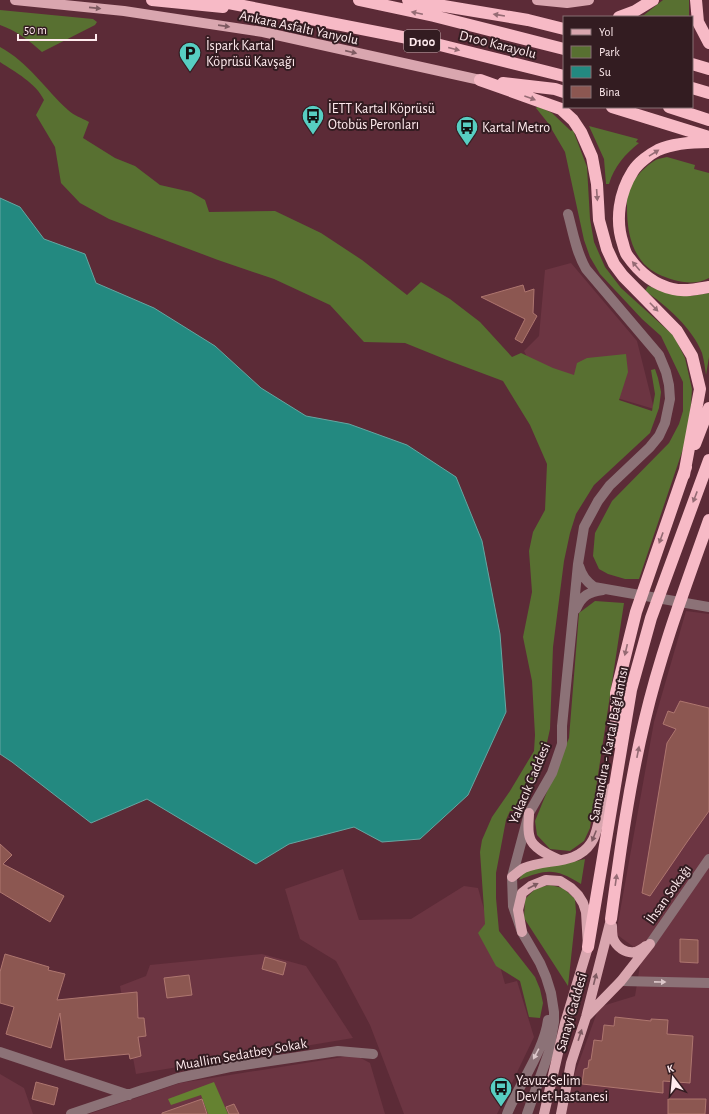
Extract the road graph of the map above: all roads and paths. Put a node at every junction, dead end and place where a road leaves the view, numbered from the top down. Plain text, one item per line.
1 (15, 0) edge
2 (152, 0) edge
3 (213, 0) edge
4 (359, 0) edge
5 (408, 0) edge
6 (537, 0) edge
7 (589, 0) edge
8 (653, 0) edge
9 (696, 0) edge
10 (279, 12) junction
11 (622, 16) edge
12 (528, 20) junction
13 (563, 21) edge
14 (563, 29) edge
15 (709, 43) edge
16 (563, 49) edge
17 (693, 64) edge
18 (709, 70) edge
19 (563, 76) edge
20 (480, 80) junction
21 (693, 88) edge
22 (563, 92) edge
23 (709, 93) edge
24 (615, 108) edge
25 (672, 108) edge
26 (709, 120) edge
27 (709, 137) edge
28 (709, 142) edge
29 (568, 214) dead end
30 (709, 287) edge
31 (709, 408) edge
32 (709, 460) edge
33 (684, 475) junction
34 (709, 520) edge
35 (578, 564) junction
36 (607, 589) junction
37 (709, 607) edge
38 (574, 615) junction
39 (616, 773) junction
40 (529, 813) junction
41 (709, 859) edge
42 (562, 860) junction
43 (512, 877) junction
44 (611, 919) junction
45 (522, 932) junction
46 (650, 944) junction
47 (588, 947) junction
48 (621, 981) junction
49 (709, 983) edge
50 (552, 1004) junction
51 (586, 1017) junction
52 (0, 1052) edge
53 (373, 1054) dead end
54 (129, 1095) junction
55 (72, 1114) edge
56 (507, 1114) edge
57 (527, 1114) edge
58 (544, 1114) edge
59 (561, 1114) edge

1 -> 20 main road, Ankara Asfaltı Yanyolu
2 - 10 highway
3 - 10 highway, D100 Karayolu / D100
16 -> 4 highway, D100 Karayolu / D100
12 -> 5 highway
6 - 7 main road
8 - 11 highway
9 - 15 highway
10 -> 19 highway, D100 Karayolu / D100
12 - 13 highway
12 - 14 highway
17 - 18 highway
20 - 22 highway
20 -> 33 highway
21 - 23 highway
24 - 27 highway
25 - 26 highway
30 -> 28 highway
29 - 35 street, Yakacık Caddesi
31 - 33 highway
32 -> 39 highway, Samandıra - Kartal Bağlantısı
33 -> 39 highway
44 -> 34 highway
35 - 36 street
35 - 38 street, Yakacık Caddesi
36 - 37 street
36 - 38 street
38 - 40 street, Yakacık Caddesi
39 -> 42 main road
39 - 47 highway, Samandıra - Kartal Bağlantısı
40 - 42 main road
40 - 43 street, Yakacık Caddesi
41 - 46 street, İhsan Sokağı
42 - 43 main road
43 - 45 street, Yakacık Caddesi
44 - 46 main road
51 -> 44 main road, Sanayi Caddesi
45 -> 47 main road
45 - 50 street, Yakacık Caddesi
46 - 48 main road
47 - 58 main road, Sanayi Caddesi
48 -> 49 street
48 - 51 main road
50 -> 56 street, Yakacık Caddesi
50 - 57 street, Yakacık Caddesi
59 -> 51 main road, Sanayi Caddesi
52 - 54 street
53 - 54 street, Muallim Sedatbey Sokak
54 - 55 street, Muallim Sedatbey Sokak

